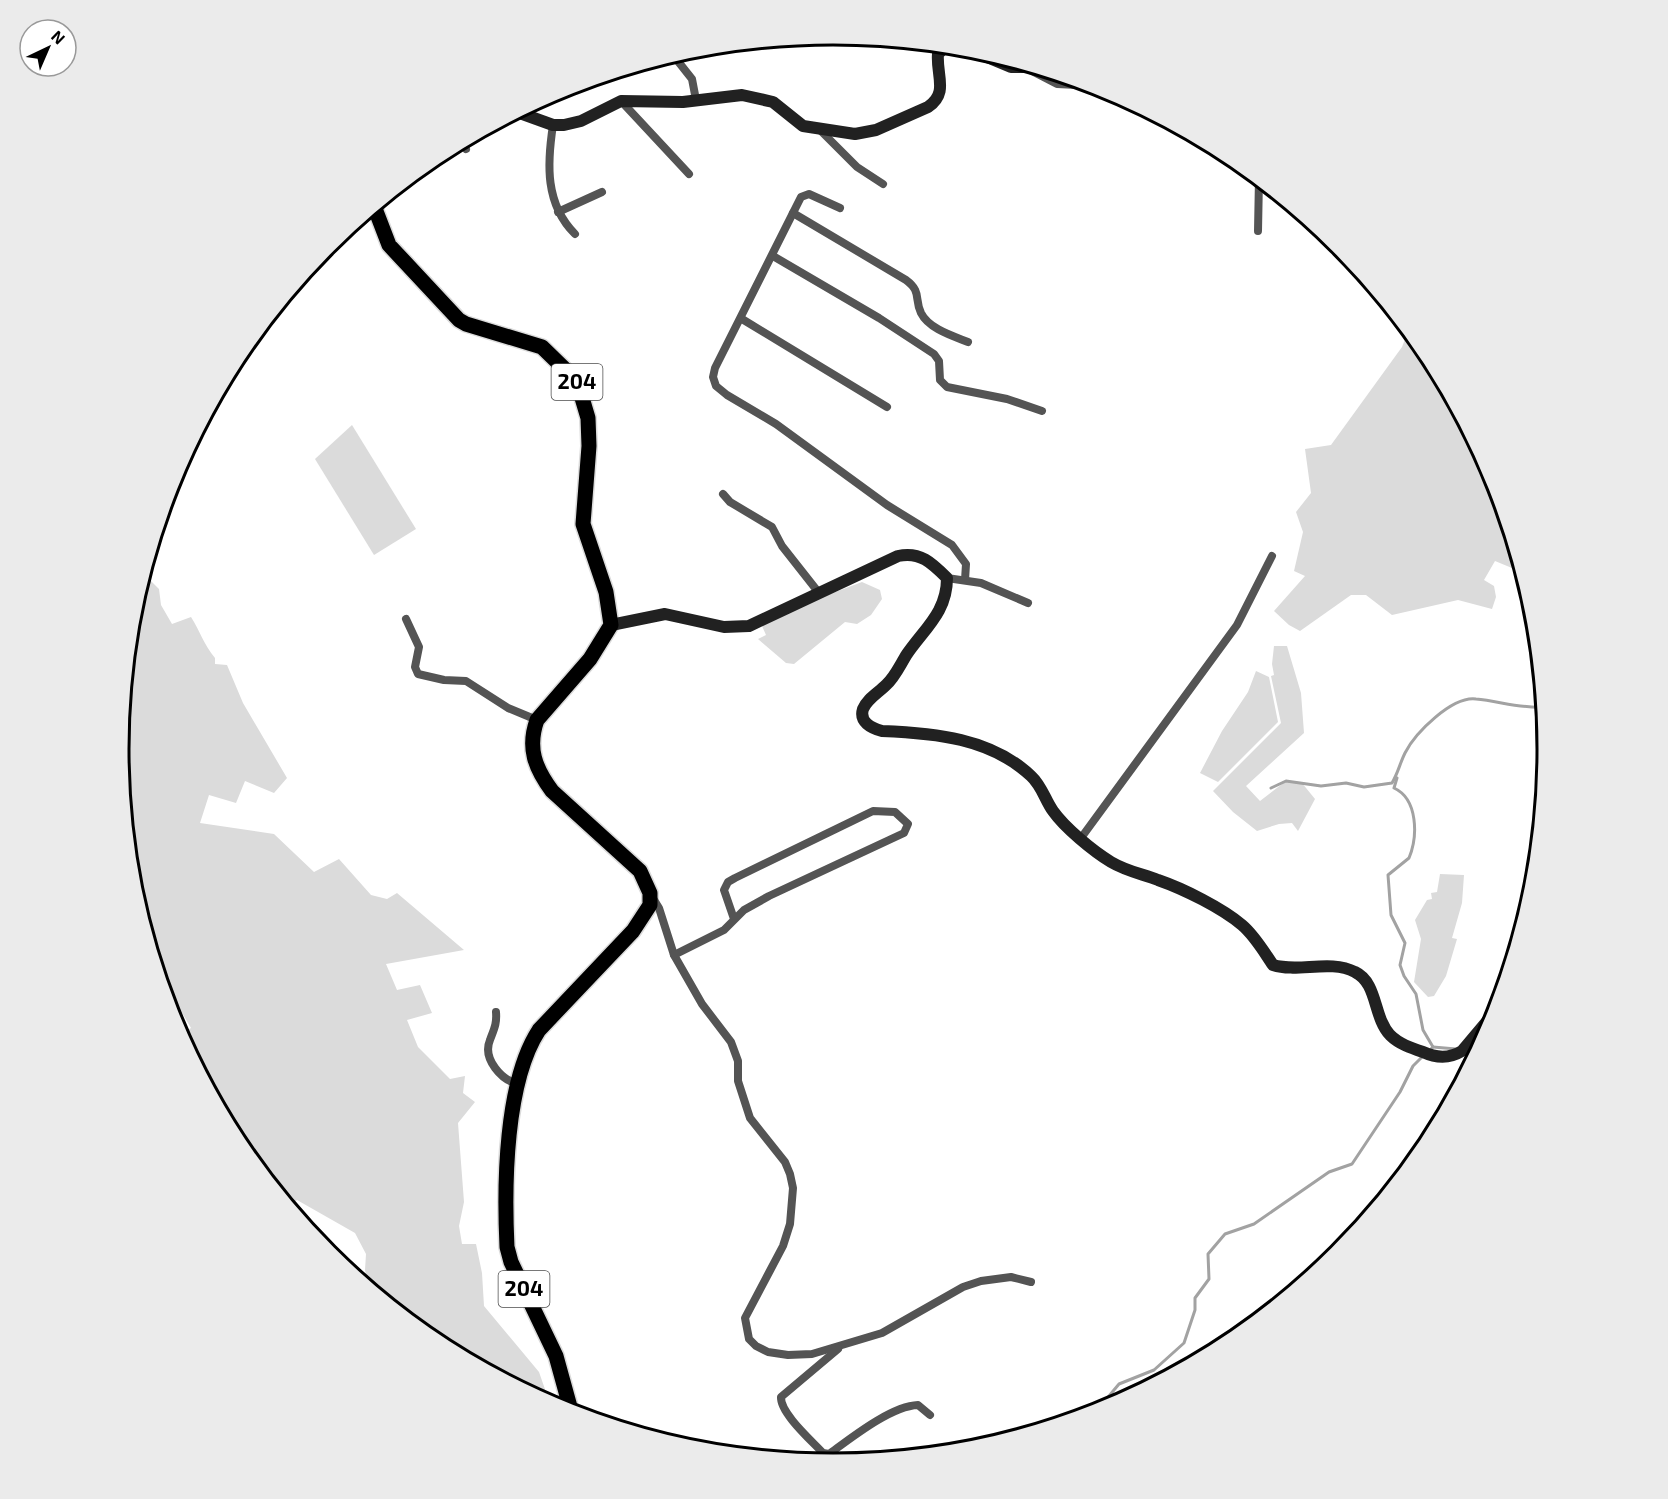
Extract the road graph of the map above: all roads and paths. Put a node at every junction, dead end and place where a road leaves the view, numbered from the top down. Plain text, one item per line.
1 (939, 53) edge
2 (679, 63) edge
3 (1049, 79) edge
4 (1066, 84) edge
5 (696, 100) junction
6 (621, 101) junction
7 (527, 116) edge
8 (553, 125) junction
9 (819, 129) junction
10 (689, 174) dead end
11 (883, 184) dead end
12 (1259, 188) edge
13 (602, 192) dead end
14 (840, 208) dead end
15 (558, 212) junction
16 (793, 213) junction
17 (377, 214) edge
18 (1258, 231) dead end
19 (575, 234) dead end
20 (773, 256) junction
21 (742, 319) junction
22 (968, 342) dead end
23 (887, 407) dead end
24 (1042, 411) dead end
25 (723, 494) dead end
26 (1272, 556) dead end
27 (947, 578) junction
28 (965, 580) junction
29 (819, 593) junction
30 (1028, 603) dead end
31 (406, 619) dead end
32 (611, 625) junction
33 (537, 720) junction
34 (1082, 838) junction
35 (650, 893) junction
36 (734, 919) junction
37 (674, 955) junction
38 (496, 1012) dead end
39 (1480, 1030) edge
40 (519, 1084) junction
41 (1031, 1282) dead end
42 (841, 1347) junction
43 (812, 1354) junction
44 (826, 1358) junction
45 (569, 1402) edge
46 (930, 1415) dead end
47 (825, 1454) edge
48 (826, 1454) edge

1 - 9 street
2 - 5 street
3 - 4 street
5 - 6 street
5 - 9 street
6 - 8 street
6 - 10 street
7 - 8 street
8 - 15 street
9 - 11 street
12 - 18 street
13 - 15 street
14 - 16 street
15 - 19 street
16 - 20 street
16 - 22 street
17 - 32 highway, 204
20 - 21 street
20 - 24 street
21 - 23 street
21 - 28 street
25 - 29 street
26 - 34 street
27 - 28 street
27 - 29 street
27 - 34 street
28 - 30 street
29 - 32 street
31 - 33 street
32 - 33 highway
33 - 35 highway
34 - 39 street
35 - 37 street
35 - 40 highway, 204
36 - 36 street
36 - 37 street
37 - 43 street
38 - 40 street
40 - 45 highway, 204
41 - 42 street
42 - 43 street
42 - 44 street
43 - 44 street
44 - 47 street
46 - 48 street

